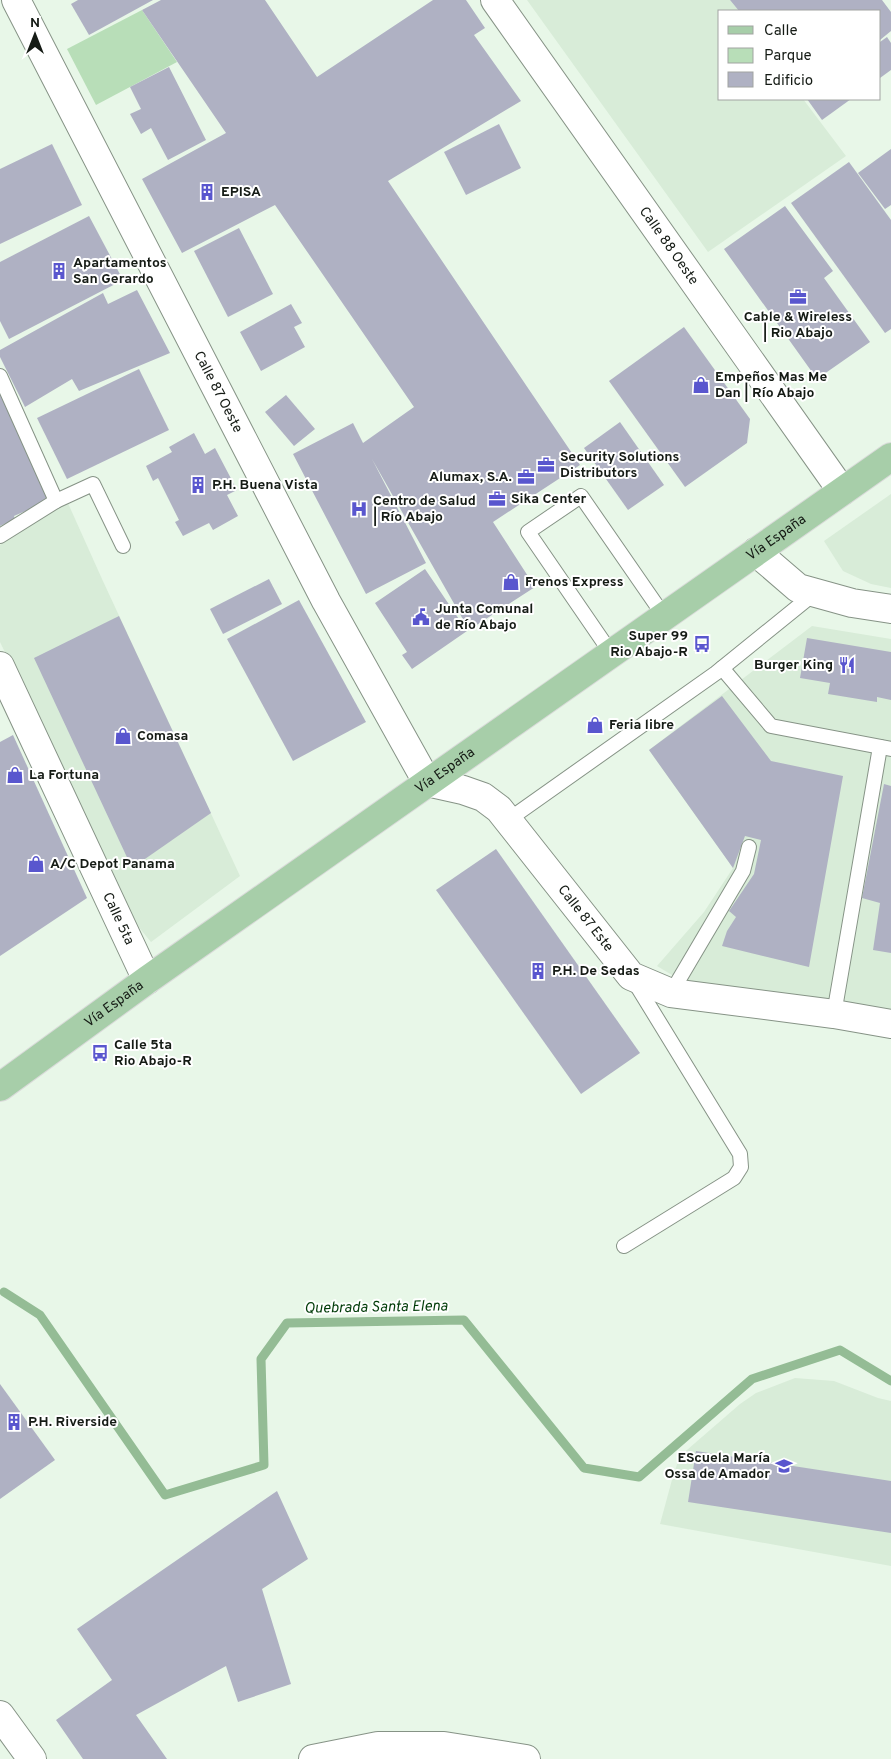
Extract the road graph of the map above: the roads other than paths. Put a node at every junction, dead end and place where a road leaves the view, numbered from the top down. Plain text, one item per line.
1 (16, 0) edge
2 (495, 0) edge
3 (0, 376) edge
4 (891, 457) edge
5 (842, 492) junction
6 (56, 500) junction
7 (0, 536) edge
8 (123, 546) dead end
9 (756, 552) junction
10 (816, 592) junction
11 (891, 609) edge
12 (664, 616) junction
13 (611, 654) junction
14 (0, 666) edge
15 (722, 668) junction
16 (886, 748) edge
17 (427, 782) junction
18 (508, 820) junction
19 (749, 847) dead end
20 (631, 976) junction
21 (147, 980) junction
22 (671, 993) junction
23 (834, 1014) junction
24 (891, 1024) edge
25 (0, 1086) edge
26 (624, 1246) dead end
27 (0, 1715) edge
28 (331, 1757) edge
29 (32, 1759) edge
30 (526, 1759) edge

1 - 17 street, Calle 87 Oeste
2 - 5 street, Calle 88 Oeste
3 - 6 lane
4 - 5 main road, Vía España
5 - 9 main road, Vía España
6 - 7 lane
6 - 8 lane
9 - 10 street
9 - 12 main road, Vía España
10 - 11 street
10 - 15 lane
12 - 13 main road, Vía España
12 - 13 lane
13 - 17 main road, Vía España
14 - 21 street, Calle 5ta
15 - 16 lane
15 - 18 lane
16 - 23 lane
17 - 18 street, Calle 87 Este
17 - 21 main road, Vía España
18 - 20 street, Calle 87 Este
19 - 22 lane
20 - 22 street, Calle 87 Este
20 - 26 lane
21 - 25 main road, Vía España
22 - 23 street, Calle 87 Este
23 - 24 street, Calle 87 Este
27 - 29 street
28 - 30 street

